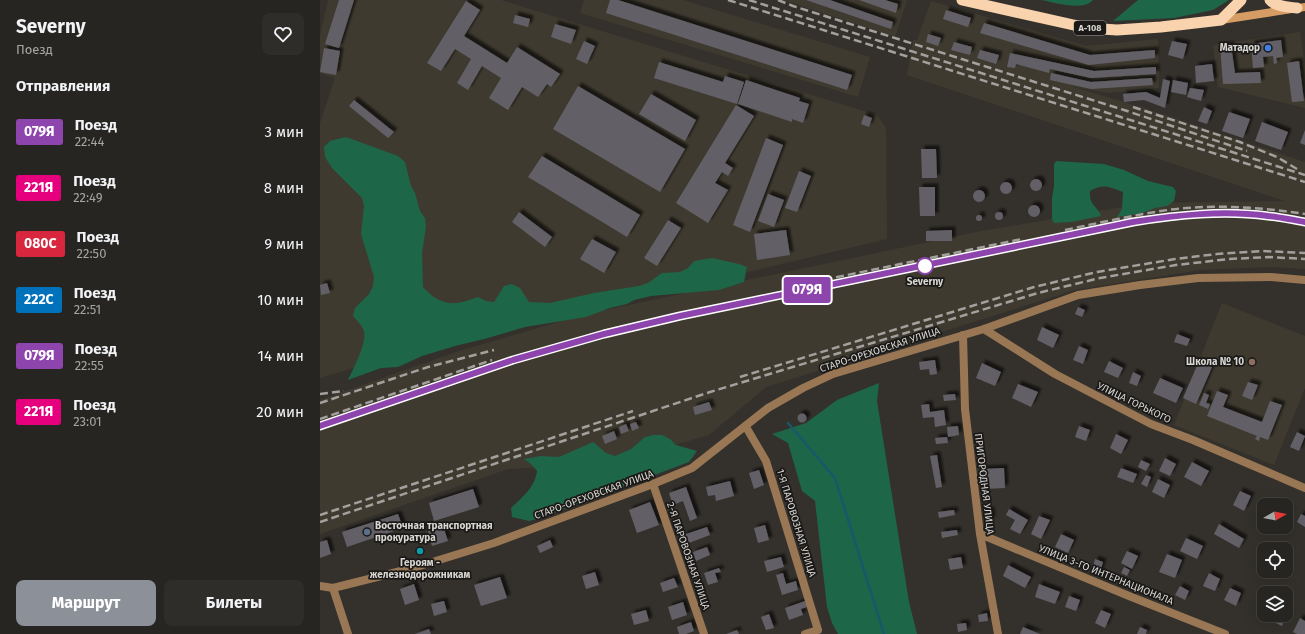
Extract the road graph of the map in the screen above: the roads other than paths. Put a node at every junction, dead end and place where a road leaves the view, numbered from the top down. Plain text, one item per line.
1 (962, 0) edge
2 (1241, 0) edge
3 (1270, 0) edge
4 (1301, 8) edge
5 (1221, 20) junction
6 (1305, 280) edge
7 (984, 329) junction
8 (963, 335) junction
9 (746, 427) junction
10 (653, 484) junction
11 (1305, 488) edge
12 (980, 534) junction
13 (320, 586) edge
14 (333, 588) junction
15 (348, 634) edge
16 (704, 634) edge
17 (806, 634) edge
18 (998, 634) edge
19 (1225, 634) edge

1 - 5 highway, А-108
2 - 5 highway
3 - 4 highway
4 - 5 main road
6 - 7 street, СТАРО-ОРЕХОВСКАЯ УЛИЦА
7 - 8 street, СТАРО-ОРЕХОВСКАЯ УЛИЦА
7 - 11 street, УЛИЦА ГОРЬКОГО
8 - 9 street, СТАРО-ОРЕХОВСКАЯ УЛИЦА
8 - 12 street, ПРИГОРОДНАЯ УЛИЦА
9 - 10 street, СТАРО-ОРЕХОВСКАЯ УЛИЦА
9 - 17 street, 1-Я ПАРОВОЗНАЯ УЛИЦА
10 - 14 street, СТАРО-ОРЕХОВСКАЯ УЛИЦА
10 - 16 street, 2-Я ПАРОВОЗНАЯ УЛИЦА
12 - 18 street, ПРИГОРОДНАЯ УЛИЦА
12 - 19 street, УЛИЦА 3-ГО ИНТЕРНАЦИОНАЛА
13 - 14 street
14 - 15 street

